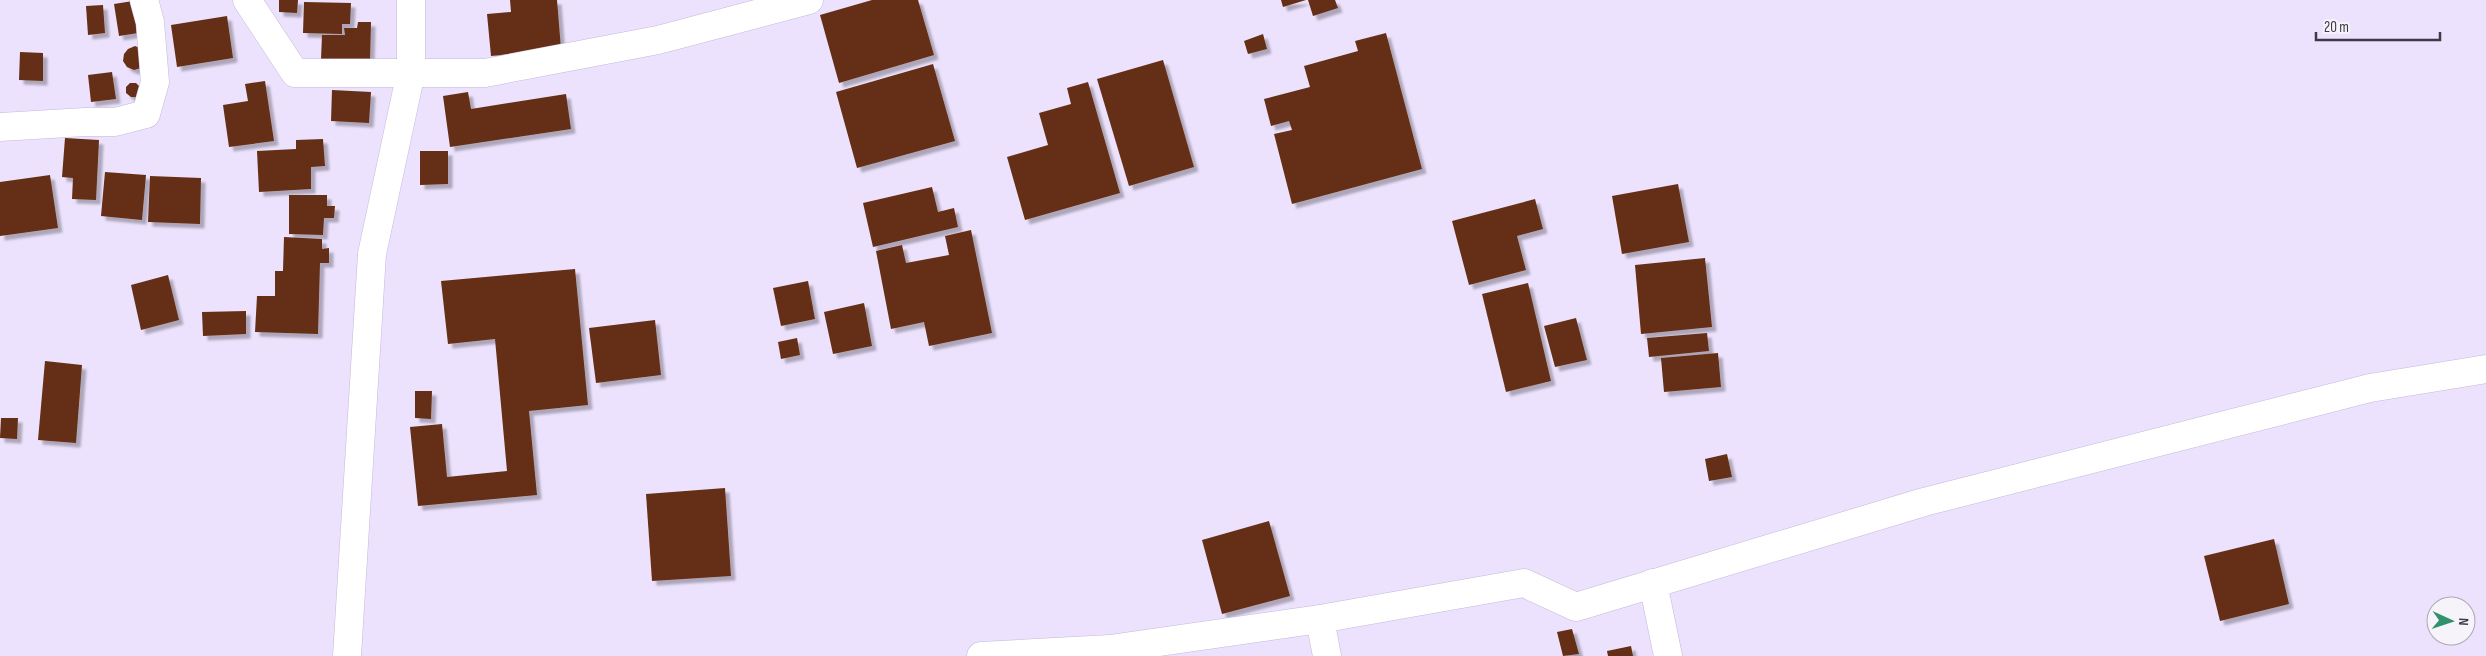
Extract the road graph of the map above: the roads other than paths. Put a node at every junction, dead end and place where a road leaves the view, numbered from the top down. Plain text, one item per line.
1 (144, 0) edge
2 (247, 0) edge
3 (411, 0) edge
4 (809, 0) edge
5 (410, 72) junction
6 (0, 127) edge
7 (2486, 369) edge
8 (1654, 583) junction
9 (1320, 619) junction
10 (347, 656) edge
11 (981, 656) edge
12 (1327, 656) edge
13 (1668, 656) edge

1 - 6 street
2 - 5 street
3 - 5 street
4 - 5 street
5 - 10 street
7 - 8 street
8 - 9 street
8 - 13 street
9 - 11 street
9 - 12 street

